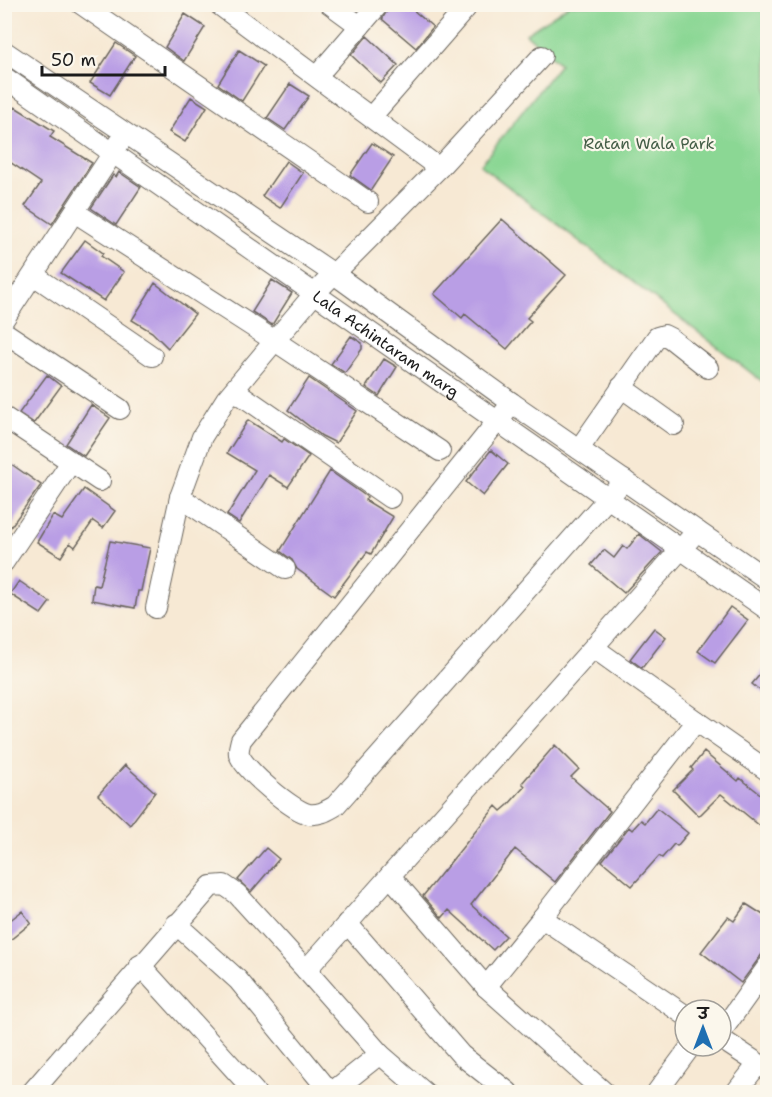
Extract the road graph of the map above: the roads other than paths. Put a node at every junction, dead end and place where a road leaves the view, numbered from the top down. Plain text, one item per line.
1 (81, 4) edge
2 (218, 4) edge
3 (330, 4) edge
4 (379, 4) edge
5 (466, 8) dead end
6 (360, 26) junction
7 (4, 51) edge
8 (542, 56) dead end
9 (317, 76) junction
10 (4, 77) edge
11 (371, 117) junction
12 (124, 134) junction
13 (115, 153) junction
14 (439, 168) junction
15 (368, 202) dead end
16 (76, 213) junction
17 (334, 274) junction
18 (35, 276) junction
19 (314, 294) junction
20 (4, 319) edge
21 (4, 332) edge
22 (275, 341) junction
23 (152, 356) dead end
24 (708, 368) dead end
25 (621, 387) junction
26 (234, 390) junction
27 (512, 403) junction
28 (120, 409) dead end
29 (497, 421) junction
30 (7, 424) edge
31 (674, 425) dead end
32 (579, 449) junction
33 (440, 451) dead end
34 (71, 462) junction
35 (624, 480) junction
36 (100, 481) dead end
37 (180, 497) junction
38 (390, 498) dead end
39 (608, 498) junction
40 (697, 531) junction
41 (682, 549) junction
42 (4, 562) edge
43 (285, 569) dead end
44 (768, 580) edge
45 (156, 608) dead end
46 (768, 610) edge
47 (594, 648) junction
48 (696, 722) junction
49 (768, 771) edge
50 (390, 876) junction
51 (542, 918) junction
52 (347, 923) junction
53 (176, 924) junction
54 (140, 965) junction
55 (768, 966) edge
56 (306, 970) junction
57 (486, 987) junction
58 (673, 1007) edge
59 (733, 1015) edge
60 (733, 1047) edge
61 (380, 1054) junction
62 (682, 1058) edge
63 (763, 1067) edge
64 (32, 1092) edge
65 (255, 1092) edge
66 (331, 1092) edge
67 (424, 1092) edge
68 (508, 1092) edge
69 (604, 1092) edge
70 (657, 1092) edge
71 (736, 1092) edge

1 - 15 street
2 - 9 street
3 - 6 street
4 - 6 street
5 - 11 street
6 - 9 street
7 - 12 street, Lala Achintaram marg
8 - 14 street
9 - 11 street
10 - 13 street, Lala Achintaram marg
11 - 14 street
12 - 13 street
12 - 17 street, Lala Achintaram marg
13 - 16 street
13 - 19 street, Lala Achintaram marg
14 - 17 street
16 - 18 street
16 - 22 street
17 - 19 street
17 - 27 street, Lala Achintaram marg
18 - 20 street
18 - 23 street
19 - 22 street
19 - 29 street, Lala Achintaram marg
21 - 28 street
22 - 26 street
22 - 33 street
24 - 25 street
25 - 31 street
25 - 32 street
26 - 37 street
26 - 38 street
27 - 29 street
27 - 32 street, Lala Achintaram marg
29 - 39 street, Lala Achintaram marg
29 - 39 street
30 - 34 street
32 - 35 street, Lala Achintaram marg
34 - 36 street
34 - 42 street
35 - 39 street
35 - 40 street, Lala Achintaram marg
37 - 43 street
37 - 45 street
39 - 41 street, Lala Achintaram marg
40 - 41 street
40 - 44 street, Lala Achintaram marg
41 - 46 street, Lala Achintaram marg
41 - 47 street
47 - 48 street
47 - 50 street
48 - 49 street
48 - 51 street
50 - 52 street
50 - 57 street
51 - 57 street
51 - 58 street
52 - 56 street
52 - 68 street
53 - 54 street
53 - 56 street
53 - 66 street
54 - 64 street
54 - 65 street
55 - 59 street
56 - 61 street
57 - 69 street
60 - 63 street
61 - 66 street
61 - 67 street
62 - 70 street
63 - 71 street

